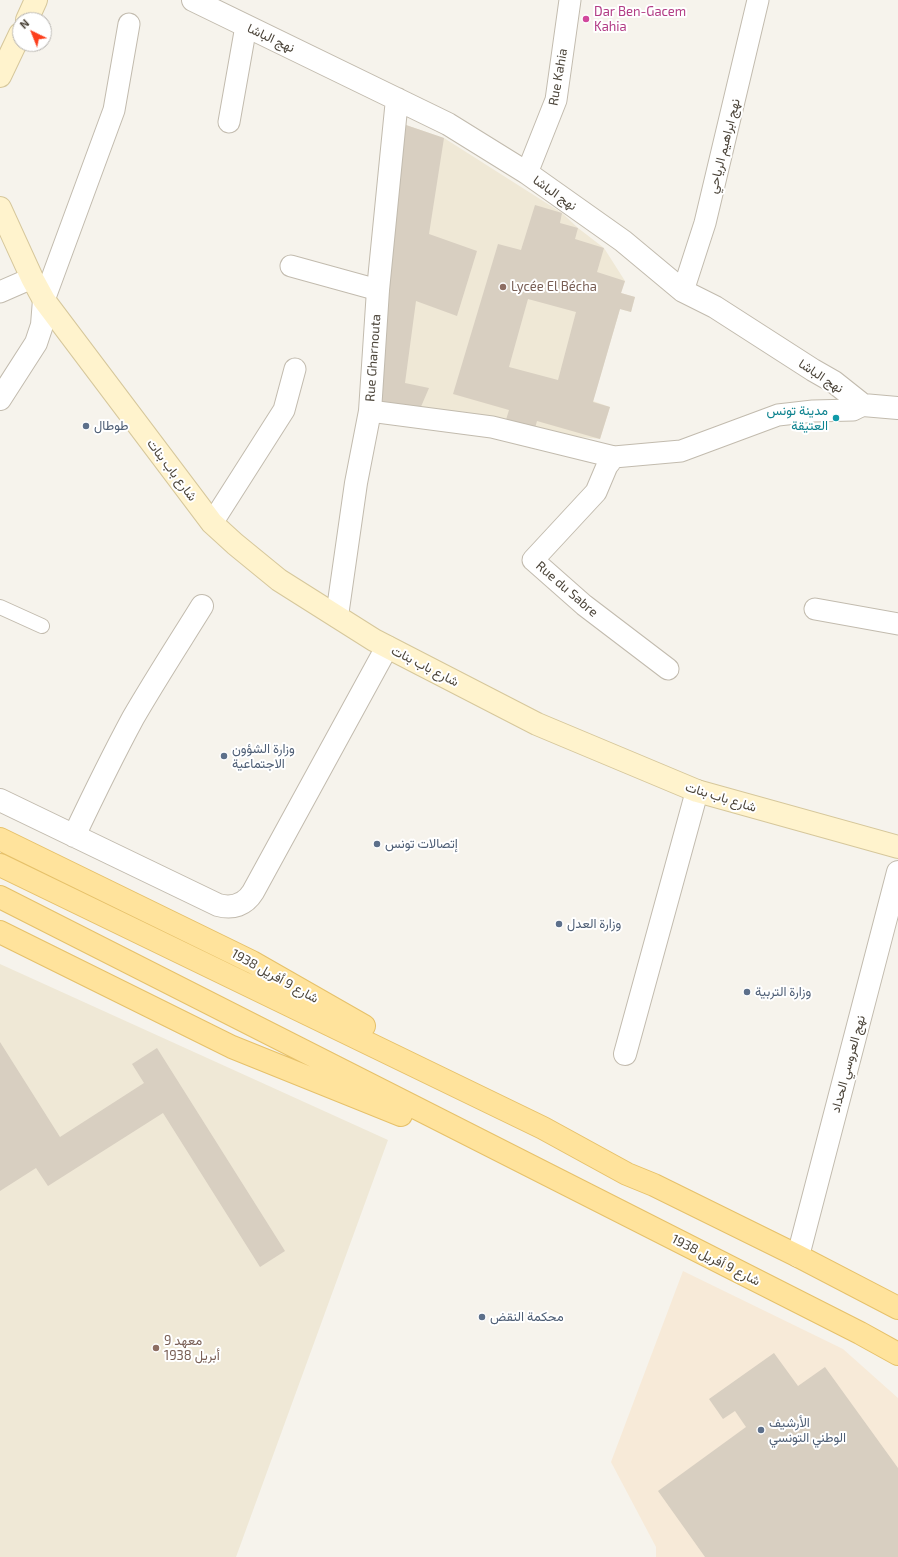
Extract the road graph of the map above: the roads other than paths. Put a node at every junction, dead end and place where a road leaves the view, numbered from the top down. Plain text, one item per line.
1 (36, 0) edge
2 (193, 0) edge
3 (570, 0) edge
4 (758, 0) edge
5 (31, 12) edge
6 (129, 24) dead end
7 (246, 26) junction
8 (12, 51) edge
9 (0, 76) edge
10 (397, 99) junction
11 (229, 122) dead end
12 (527, 173) junction
13 (0, 208) edge
14 (291, 266) dead end
15 (32, 278) junction
16 (378, 290) junction
17 (683, 291) junction
18 (0, 292) edge
19 (44, 300) junction
20 (295, 368) dead end
21 (4, 387) edge
22 (863, 405) junction
23 (898, 408) edge
24 (370, 411) junction
25 (614, 457) junction
26 (212, 523) junction
27 (202, 606) dead end
28 (0, 607) edge
29 (815, 609) dead end
30 (337, 616) junction
31 (898, 624) edge
32 (42, 626) dead end
33 (387, 647) junction
34 (668, 669) dead end
35 (697, 791) junction
36 (0, 800) edge
37 (74, 836) junction
38 (0, 839) edge
39 (898, 847) edge
40 (3, 866) edge
41 (898, 872) edge
42 (0, 897) edge
43 (0, 932) edge
44 (625, 1054) dead end
45 (543, 1128) junction
46 (532, 1167) junction
47 (798, 1256) junction
48 (898, 1308) edge
49 (898, 1354) edge

1 - 5 main road
2 - 7 street, نهج الباشا
3 - 12 street, Rue Kahia
4 - 17 street, نهج ابراهيم الرياحي
6 - 19 street
7 - 10 street, نهج الباشا
7 - 11 street
8 - 9 main road
10 - 12 street, نهج الباشا
10 - 16 street, Rue Gharnouta
12 - 17 street, نهج الباشا
13 - 15 main road, شارع باب بنات
14 - 16 street
15 - 18 street
15 - 19 main road, شارع باب بنات
16 - 24 street, Rue Gharnouta
17 - 22 street, نهج الباشا
19 - 21 street
19 - 26 main road, شارع باب بنات
20 - 26 street
22 - 23 street
22 - 25 street
24 - 25 street
24 - 30 street, Rue Gharnouta
25 - 34 street, Rue du Sabre
26 - 30 main road, شارع باب بنات
27 - 37 street
28 - 32 lane
29 - 31 street
30 - 33 main road, شارع باب بنات
33 - 35 main road, شارع باب بنات
33 - 37 street
35 - 39 main road, شارع باب بنات
35 - 44 street
36 - 37 street
38 - 45 main road, شارع 9 أفريل 1938
40 - 45 main road, شارع 9 أفريل 1938
41 - 47 street, نهج العروسي الحداد
42 - 46 main road, شارع 9 أفريل 1938
43 - 46 main road, شارع 9 أفريل 1938
45 - 47 main road, شارع 9 أفريل 1938
46 - 49 main road, شارع 9 أفريل 1938
47 - 48 main road, شارع 9 أفريل 1938

